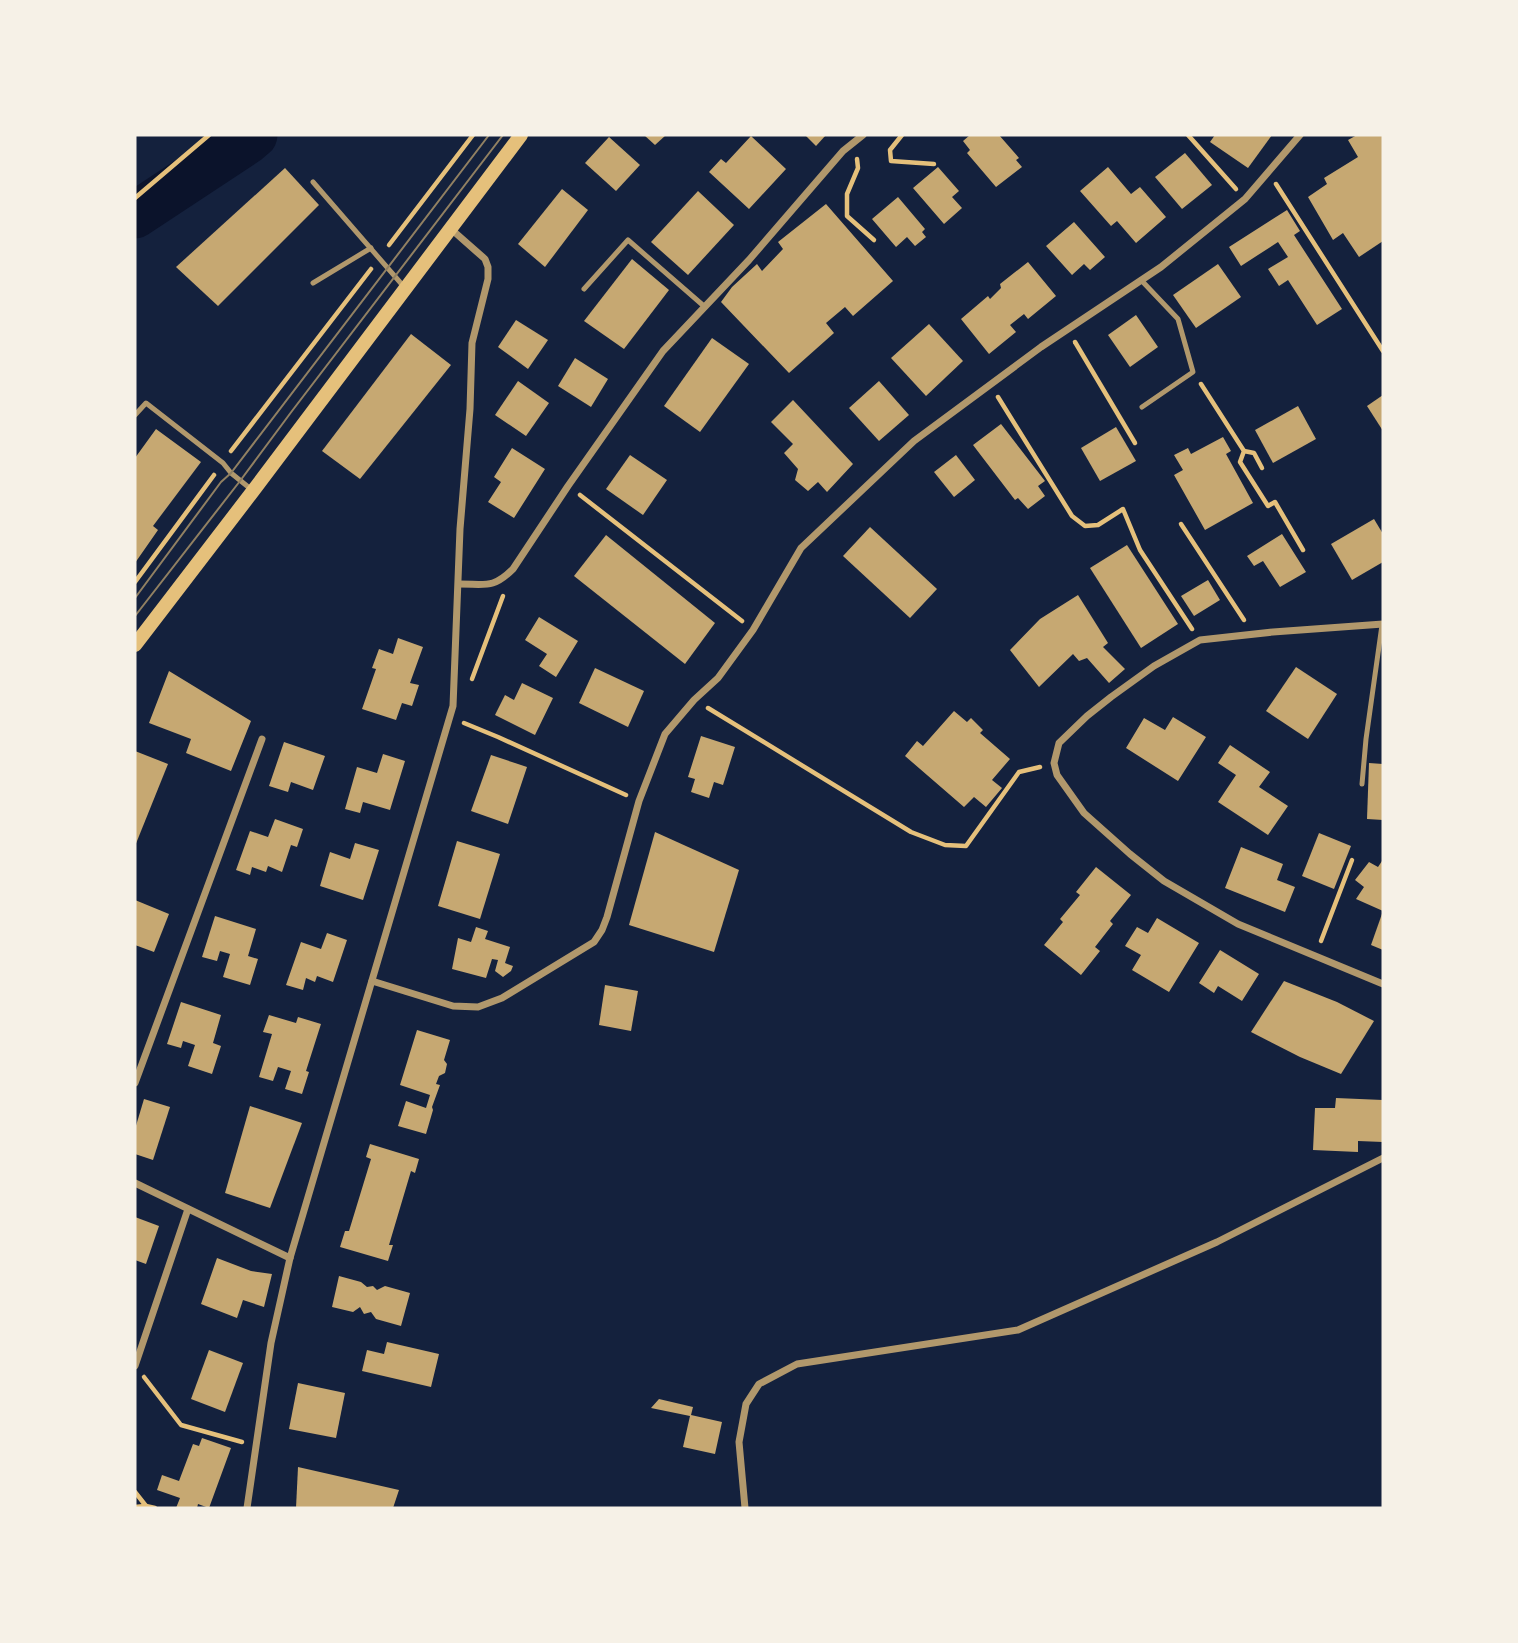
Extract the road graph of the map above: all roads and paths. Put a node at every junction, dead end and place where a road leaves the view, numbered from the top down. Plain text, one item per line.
1 (209, 135) edge
2 (473, 135) edge
3 (521, 135) edge
4 (863, 135) edge
5 (902, 135) edge
6 (1188, 135) edge
7 (1300, 135) edge
8 (855, 141) junction
9 (934, 164) dead end
10 (1268, 172) junction
11 (313, 182) dead end
12 (135, 198) edge
13 (1245, 199) junction
14 (451, 229) junction
15 (874, 240) dead end
16 (371, 248) junction
17 (379, 258) junction
18 (1141, 280) junction
19 (313, 283) dead end
20 (405, 289) junction
21 (584, 289) dead end
22 (705, 307) junction
23 (1068, 329) junction
24 (1383, 351) edge
25 (1193, 372) junction
26 (990, 384) junction
27 (1142, 407) dead end
28 (135, 415) edge
29 (1135, 443) dead end
30 (1244, 451) junction
31 (223, 463) junction
32 (1262, 468) dead end
33 (568, 486) junction
34 (253, 491) junction
35 (1181, 524) dead end
36 (1303, 550) dead end
37 (513, 569) junction
38 (135, 582) edge
39 (459, 584) junction
40 (1382, 624) edge
41 (753, 630) junction
42 (1254, 634) junction
43 (1200, 640) junction
44 (135, 645) edge
45 (694, 700) junction
46 (453, 706) junction
47 (450, 718) junction
48 (262, 740) dead end
49 (1019, 772) dead end
50 (1362, 784) dead end
51 (639, 801) junction
52 (1352, 860) dead end
53 (1315, 957) junction
54 (372, 981) junction
55 (1383, 984) edge
56 (135, 1083) edge
57 (1383, 1158) edge
58 (135, 1183) edge
59 (188, 1209) junction
60 (290, 1258) junction
61 (135, 1365) edge
62 (256, 1446) junction
63 (135, 1492) edge
64 (135, 1507) edge
65 (146, 1507) edge
66 (155, 1508) edge
67 (247, 1508) edge
68 (745, 1508) edge

1 - 12 path
2 - 17 path
3 - 14 main road
4 - 8 street
5 - 9 path
6 - 13 path
7 - 10 street
8 - 15 path
8 - 22 street
10 - 13 street
10 - 24 path
11 - 16 lane
13 - 18 street
14 - 20 main road
14 - 39 street
16 - 17 lane
16 - 19 lane
17 - 20 lane
17 - 31 path
18 - 23 street
18 - 25 lane
20 - 34 main road
21 - 22 lane
22 - 33 street
23 - 26 street
23 - 29 path
25 - 27 lane
25 - 30 path
26 - 41 street
26 - 43 path
28 - 31 lane
30 - 32 path
30 - 36 path
31 - 34 lane
31 - 38 path
33 - 37 street
33 - 41 path
34 - 44 main road
35 - 42 path
37 - 39 street
37 - 46 path
39 - 46 street
40 - 42 street
40 - 50 lane
41 - 45 street
42 - 43 street
43 - 53 street
45 - 49 path
45 - 51 street
46 - 47 street
47 - 51 path
47 - 54 street
48 - 56 street
51 - 54 street
52 - 53 path
53 - 55 street
54 - 60 street
57 - 68 street
58 - 59 street
59 - 60 street
59 - 61 street
60 - 62 street
61 - 62 path
62 - 67 street
63 - 65 path
64 - 65 path
65 - 66 path

